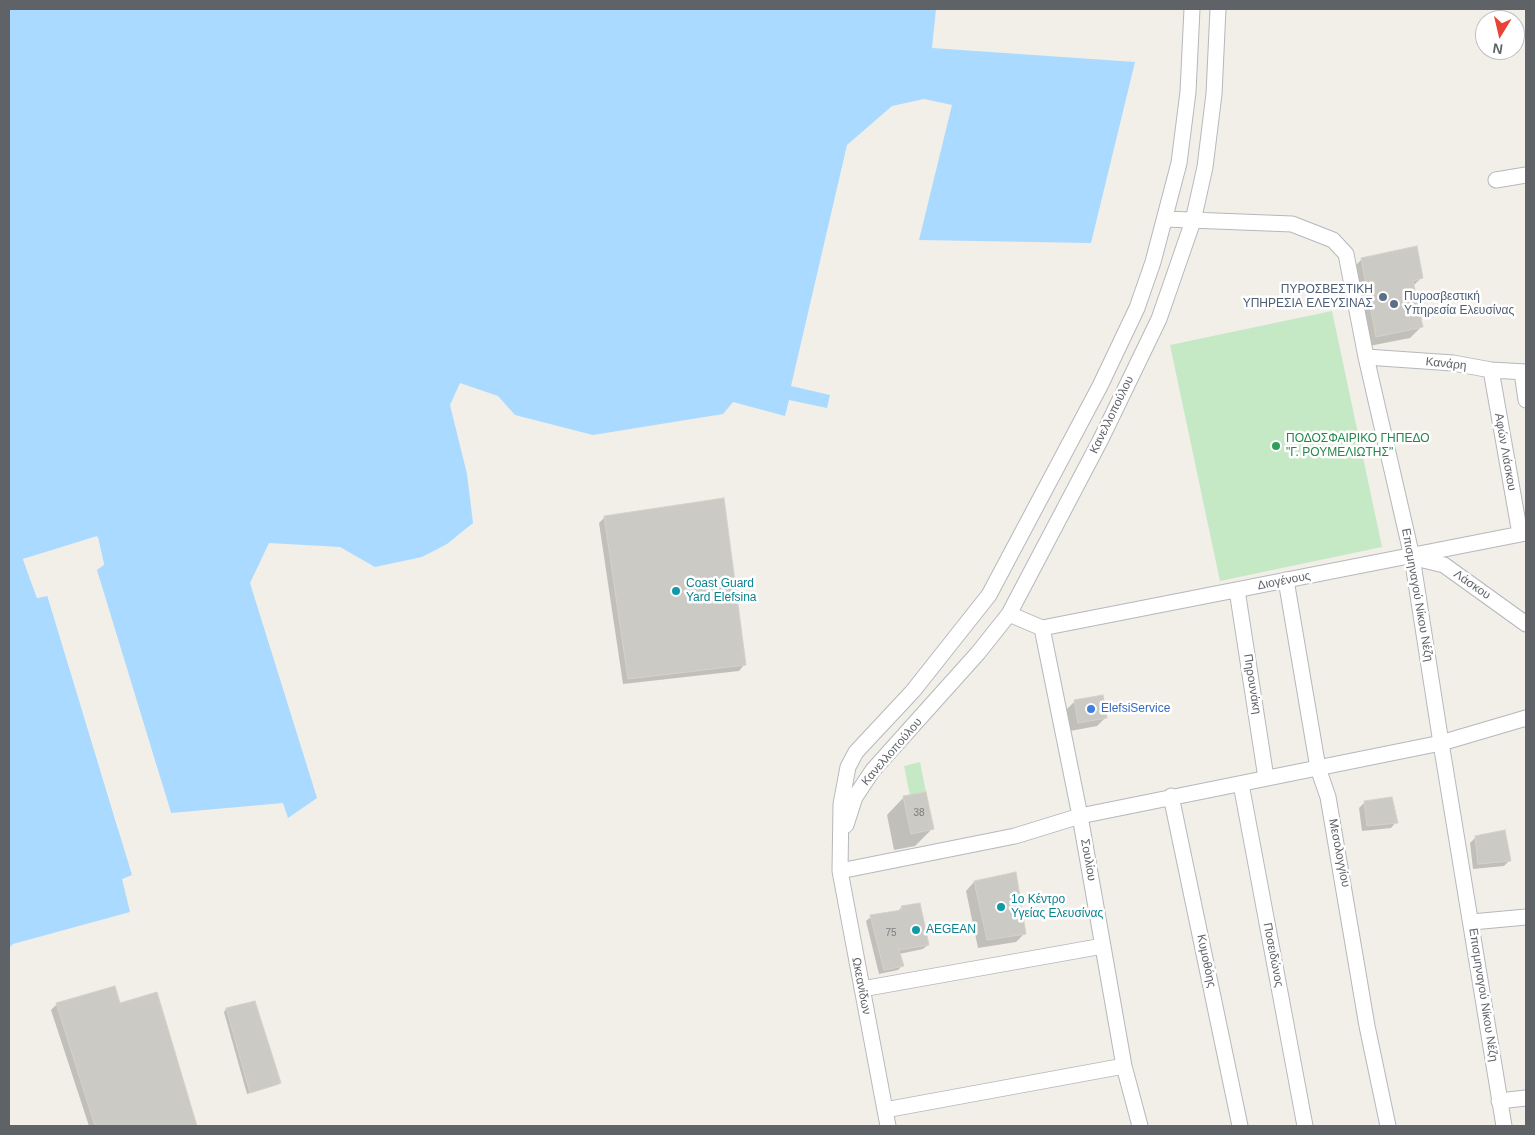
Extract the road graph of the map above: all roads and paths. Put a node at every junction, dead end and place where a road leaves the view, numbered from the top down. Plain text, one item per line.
1 (1192, 9) edge
2 (1218, 9) edge
3 (1526, 175) edge
4 (1496, 180) dead end
5 (1165, 219) junction
6 (1193, 221) junction
7 (1366, 357) junction
8 (1491, 370) junction
9 (1524, 372) edge
10 (1526, 400) edge
11 (1523, 534) edge
12 (1412, 557) junction
13 (1286, 580) junction
14 (1238, 590) junction
15 (1009, 614) junction
16 (1526, 624) edge
17 (1042, 628) junction
18 (1526, 718) edge
19 (1440, 744) junction
20 (1318, 768) junction
21 (1266, 778) junction
22 (1241, 784) junction
23 (1171, 796) junction
24 (1080, 816) junction
25 (840, 845) junction
26 (840, 871) junction
27 (1526, 917) edge
28 (1472, 922) junction
29 (1103, 946) junction
30 (862, 989) junction
31 (1124, 1066) junction
32 (1526, 1098) edge
33 (1500, 1101) junction
34 (885, 1110) junction
35 (888, 1126) edge
36 (1140, 1126) edge
37 (1240, 1126) edge
38 (1305, 1126) edge
39 (1388, 1126) edge
40 (1504, 1126) edge

1 - 5 street, Κανελλοπούλου
2 - 6 street, Κανελλοπούλου
3 - 4 street
5 - 6 street, Επισμηναγού Νίκου Νέζη
5 - 25 street, Κανελλοπούλου
6 - 7 street, Επισμηναγού Νίκου Νέζη
6 - 15 street, Κανελλοπούλου
7 - 8 street, Κανάρη
7 - 12 street, Επισμηναγού Νίκου Νέζη
8 - 9 street, Κανάρη
8 - 11 street, Αφών Λιάσκου
9 - 10 street
11 - 12 street, Διογένους
12 - 13 street, Διογένους
12 - 16 street, Λάσκου
12 - 19 street, Επισμηναγού Νίκου Νέζη
13 - 14 street, Διογένους
13 - 20 street, Μεσολογγίου
14 - 17 street, Διογένους
14 - 21 street, Πηρουνάκη
15 - 17 street
15 - 25 street, Κανελλοπούλου
17 - 24 street, Σουλίου
18 - 19 street
19 - 20 street
19 - 28 street, Επισμηναγού Νίκου Νέζη
20 - 21 street
20 - 39 street, Μεσολογγίου
21 - 22 street
22 - 23 street
22 - 38 street, Ποσειδώνος
23 - 24 street
23 - 37 street, Κυμοθόης
24 - 26 street
24 - 29 street, Σουλίου
25 - 26 street, Ωκεανίδων
26 - 30 street, Ωκεανίδων
27 - 28 street
28 - 33 street, Επισμηναγού Νίκου Νέζη
29 - 30 street
29 - 31 street, Σουλίου
30 - 34 street, Ωκεανίδων
31 - 34 street
31 - 36 street, Σουλίου
32 - 33 street
33 - 40 street, Επισμηναγού Νίκου Νέζη
34 - 35 street, Ωκεανίδων

